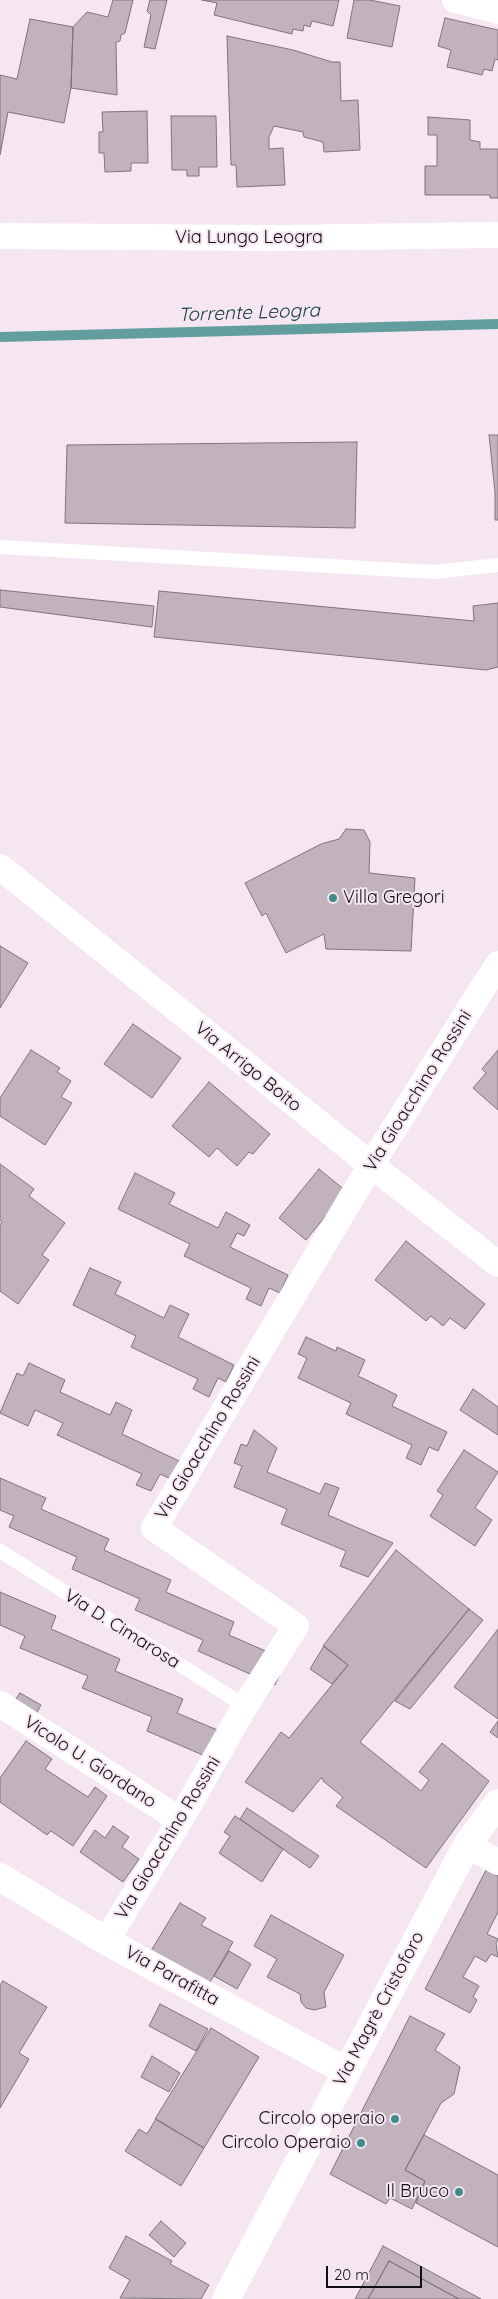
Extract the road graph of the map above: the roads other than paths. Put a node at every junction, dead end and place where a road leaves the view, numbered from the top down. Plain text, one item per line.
1 (454, 0) edge
2 (498, 11) edge
3 (498, 235) edge
4 (0, 236) edge
5 (0, 547) edge
6 (498, 565) edge
7 (0, 867) edge
8 (498, 964) edge
9 (371, 1165) junction
10 (498, 1264) edge
11 (0, 1551) edge
12 (245, 1706) junction
13 (2, 1712) edge
14 (498, 1803) edge
15 (180, 1820) junction
16 (467, 1845) junction
17 (498, 1862) edge
18 (0, 1877) edge
19 (106, 1941) junction
20 (346, 2071) junction
21 (226, 2299) edge

1 - 2 street
3 - 4 street, Via Lungo Leogra
5 - 6 lane
7 - 9 street, Via Arrigo Boito
8 - 9 street, Via Gioacchino Rossini
9 - 10 street, Via Arrigo Boito
9 - 12 street, Via Gioacchino Rossini
11 - 12 lane, Via D. Cimarosa
12 - 15 street, Via Gioacchino Rossini
13 - 15 street, Vicolo U. Giordano
14 - 16 street, Via Magrè Cristoforo
15 - 19 street, Via Gioacchino Rossini
16 - 17 street
16 - 20 street, Via Magrè Cristoforo
18 - 19 street, Via Parafitta
19 - 20 street, Via Parafitta
20 - 21 street, Via Magrè Cristoforo

